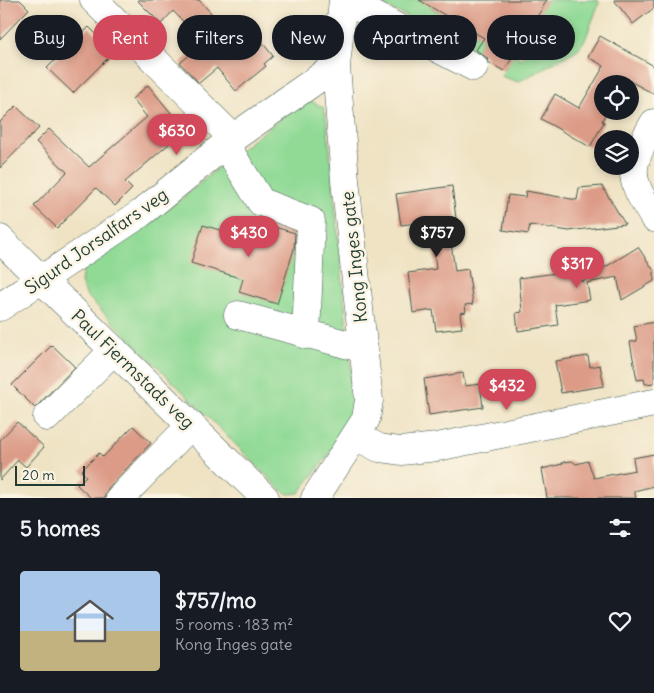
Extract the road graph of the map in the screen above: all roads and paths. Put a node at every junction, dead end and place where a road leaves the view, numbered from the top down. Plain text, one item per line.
1 (94, 0) edge
2 (343, 0) edge
3 (336, 66) junction
4 (474, 67) dead end
5 (654, 123) edge
6 (229, 141) junction
7 (347, 200) junction
8 (654, 218) edge
9 (311, 221) junction
10 (0, 240) edge
11 (42, 280) junction
12 (0, 307) edge
13 (238, 315) dead end
14 (306, 335) junction
15 (364, 349) junction
16 (114, 350) junction
17 (654, 403) edge
18 (47, 417) dead end
19 (191, 425) junction
20 (356, 436) junction
21 (120, 498) edge
22 (265, 498) edge
23 (315, 498) edge

1 - 6 street
2 - 3 street, Kong Inges gate
2 - 4 street
3 - 6 street, Sigurd Jorsalfars veg
3 - 7 street, Kong Inges gate
5 - 8 street
6 - 9 street
6 - 11 street, Sigurd Jorsalfars veg
7 - 9 street
7 - 15 street, Kong Inges gate
9 - 14 street
10 - 11 street, Paul Fjermstads veg
11 - 12 street, Sigurd Jorsalfars veg
11 - 16 street, Paul Fjermstads veg
13 - 14 street
14 - 15 street
15 - 20 street, Kong Inges gate
16 - 18 street
16 - 19 street, Paul Fjermstads veg
17 - 20 street
19 - 21 street
19 - 22 street, Paul Fjermstads veg
20 - 23 street, Kong Inges gate

